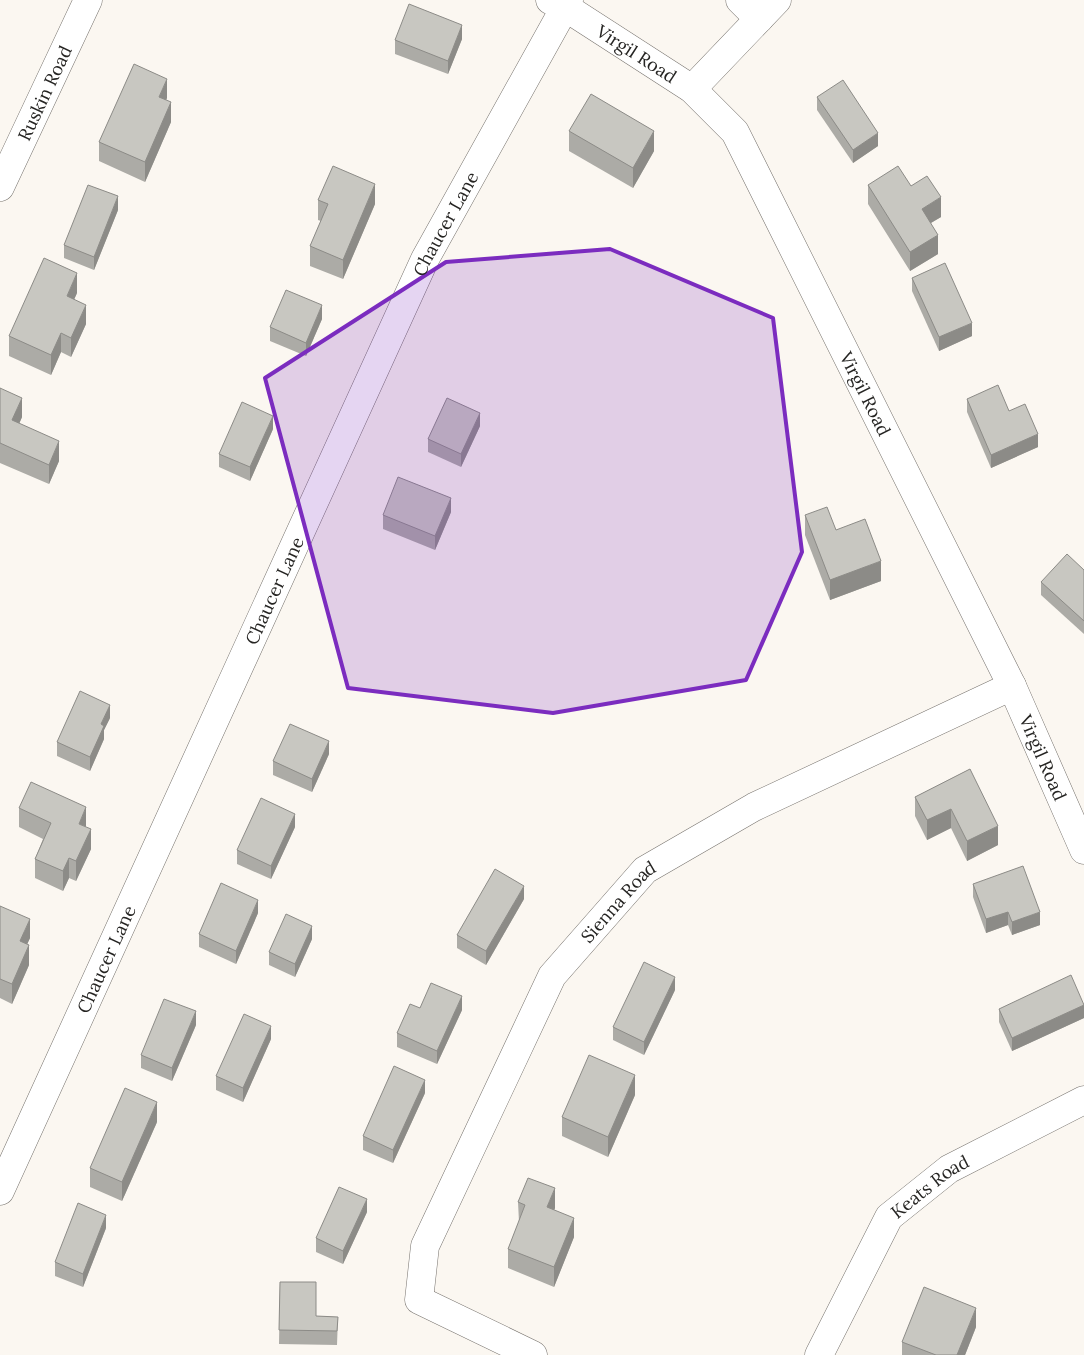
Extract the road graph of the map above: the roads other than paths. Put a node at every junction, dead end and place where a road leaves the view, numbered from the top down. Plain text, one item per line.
1 (88, 0) edge
2 (740, 0) edge
3 (561, 2) edge
4 (768, 9) edge
5 (692, 88) junction
6 (0, 187) edge
7 (1012, 686) junction
8 (1084, 850) edge
9 (1084, 1100) edge
10 (0, 1191) edge
11 (533, 1355) edge
12 (819, 1355) edge

1 - 6 street, Ruskin Road
2 - 4 street
3 - 5 street, Virgil Road
3 - 10 street, Chaucer Lane
4 - 5 street
5 - 7 street, Virgil Road
7 - 8 street, Virgil Road
7 - 11 street, Sienna Road
9 - 12 street, Keats Road

